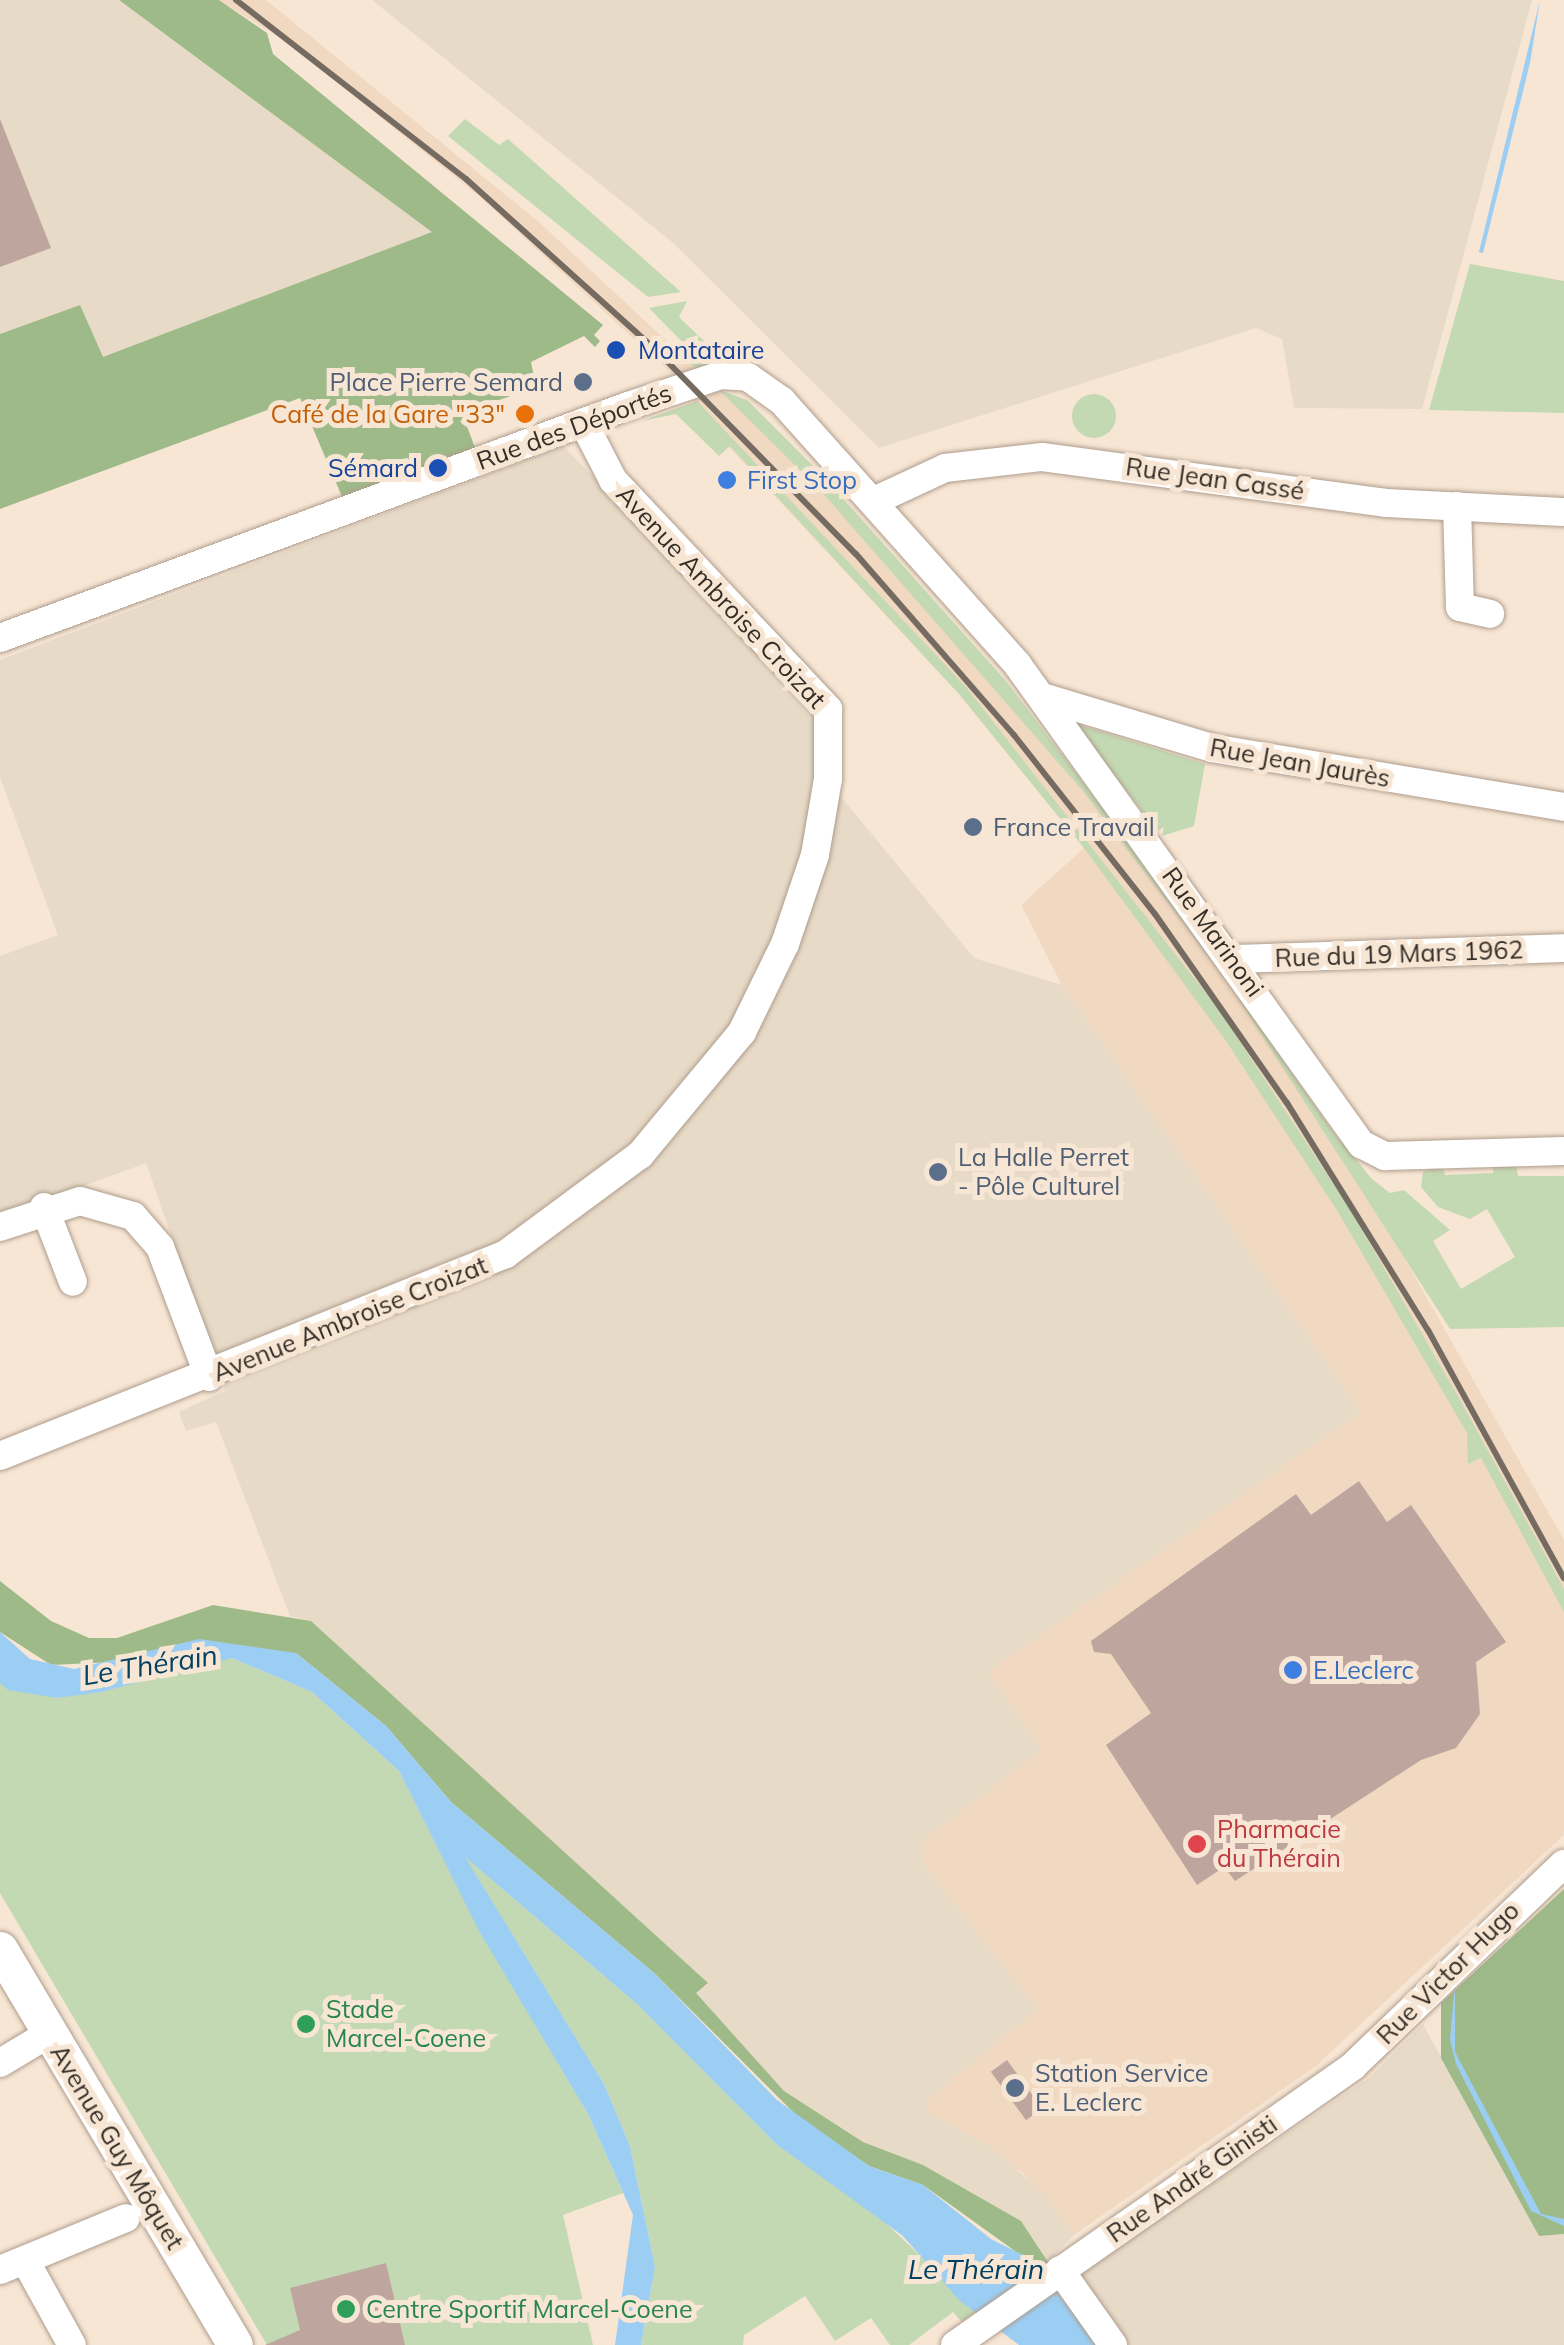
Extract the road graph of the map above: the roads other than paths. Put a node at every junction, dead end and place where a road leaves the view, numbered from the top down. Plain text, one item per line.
1 (582, 422) junction
2 (874, 502) junction
3 (1457, 506) junction
4 (1564, 512) edge
5 (1490, 614) dead end
6 (0, 638) edge
7 (1040, 694) junction
8 (1564, 807) edge
9 (1564, 948) edge
10 (1235, 959) junction
11 (1564, 1152) edge
12 (44, 1207) junction
13 (0, 1226) edge
14 (73, 1282) dead end
15 (209, 1377) junction
16 (0, 1456) edge
17 (1564, 1864) edge
18 (0, 1949) edge
19 (50, 2033) junction
20 (0, 2064) edge
21 (1332, 2082) joint
22 (126, 2218) dead end
23 (12, 2265) edge
24 (1056, 2273) junction
25 (72, 2345) edge
26 (234, 2345) edge
27 (955, 2345) edge
28 (1114, 2345) edge

1 - 2 street, Rue des Déportés
1 - 6 street, Rue des Déportés
1 - 15 street, Avenue Ambroise Croizat
2 - 3 street, Rue Jean Cassé
2 - 7 street, Rue des Déportés
3 - 4 street, Rue Jean Cassé
3 - 5 street
7 - 8 street, Rue Jean Jaurès
7 - 10 street, Rue Marinoni
9 - 10 street, Rue du 19 Mars 1962
10 - 11 street, Rue Marinoni
12 - 13 street
12 - 14 street
12 - 15 street
15 - 16 street, Avenue Ambroise Croizat
17 - 21 street, Rue Victor Hugo
18 - 19 main road, Avenue Guy Môquet
19 - 20 street
19 - 26 main road, Avenue Guy Môquet
21 - 24 street, Rue André Ginisti
22 - 23 street
23 - 25 street
24 - 27 street, Rue André Ginisti
24 - 28 street

